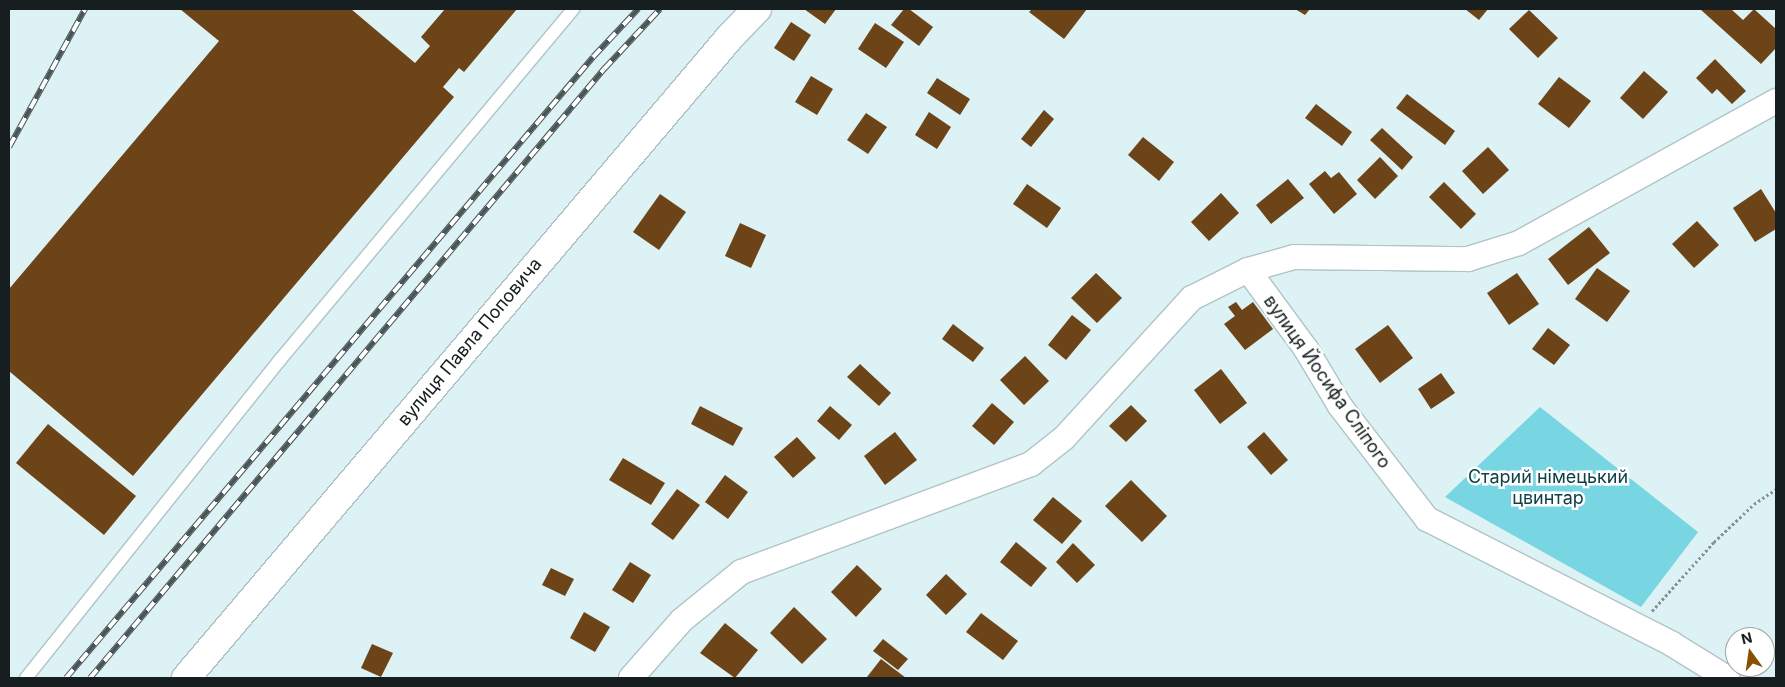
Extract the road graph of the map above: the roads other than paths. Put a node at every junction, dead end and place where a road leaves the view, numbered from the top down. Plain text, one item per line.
1 (573, 9) edge
2 (757, 9) edge
3 (1776, 101) edge
4 (1248, 270) junction
5 (26, 678) edge
6 (186, 678) edge
7 (631, 678) edge
8 (1727, 678) edge

1 - 5 lane
2 - 6 street, вулиця Павла Поповича
3 - 4 street
4 - 7 street
4 - 8 street, вулиця Йосифа Сліпого

